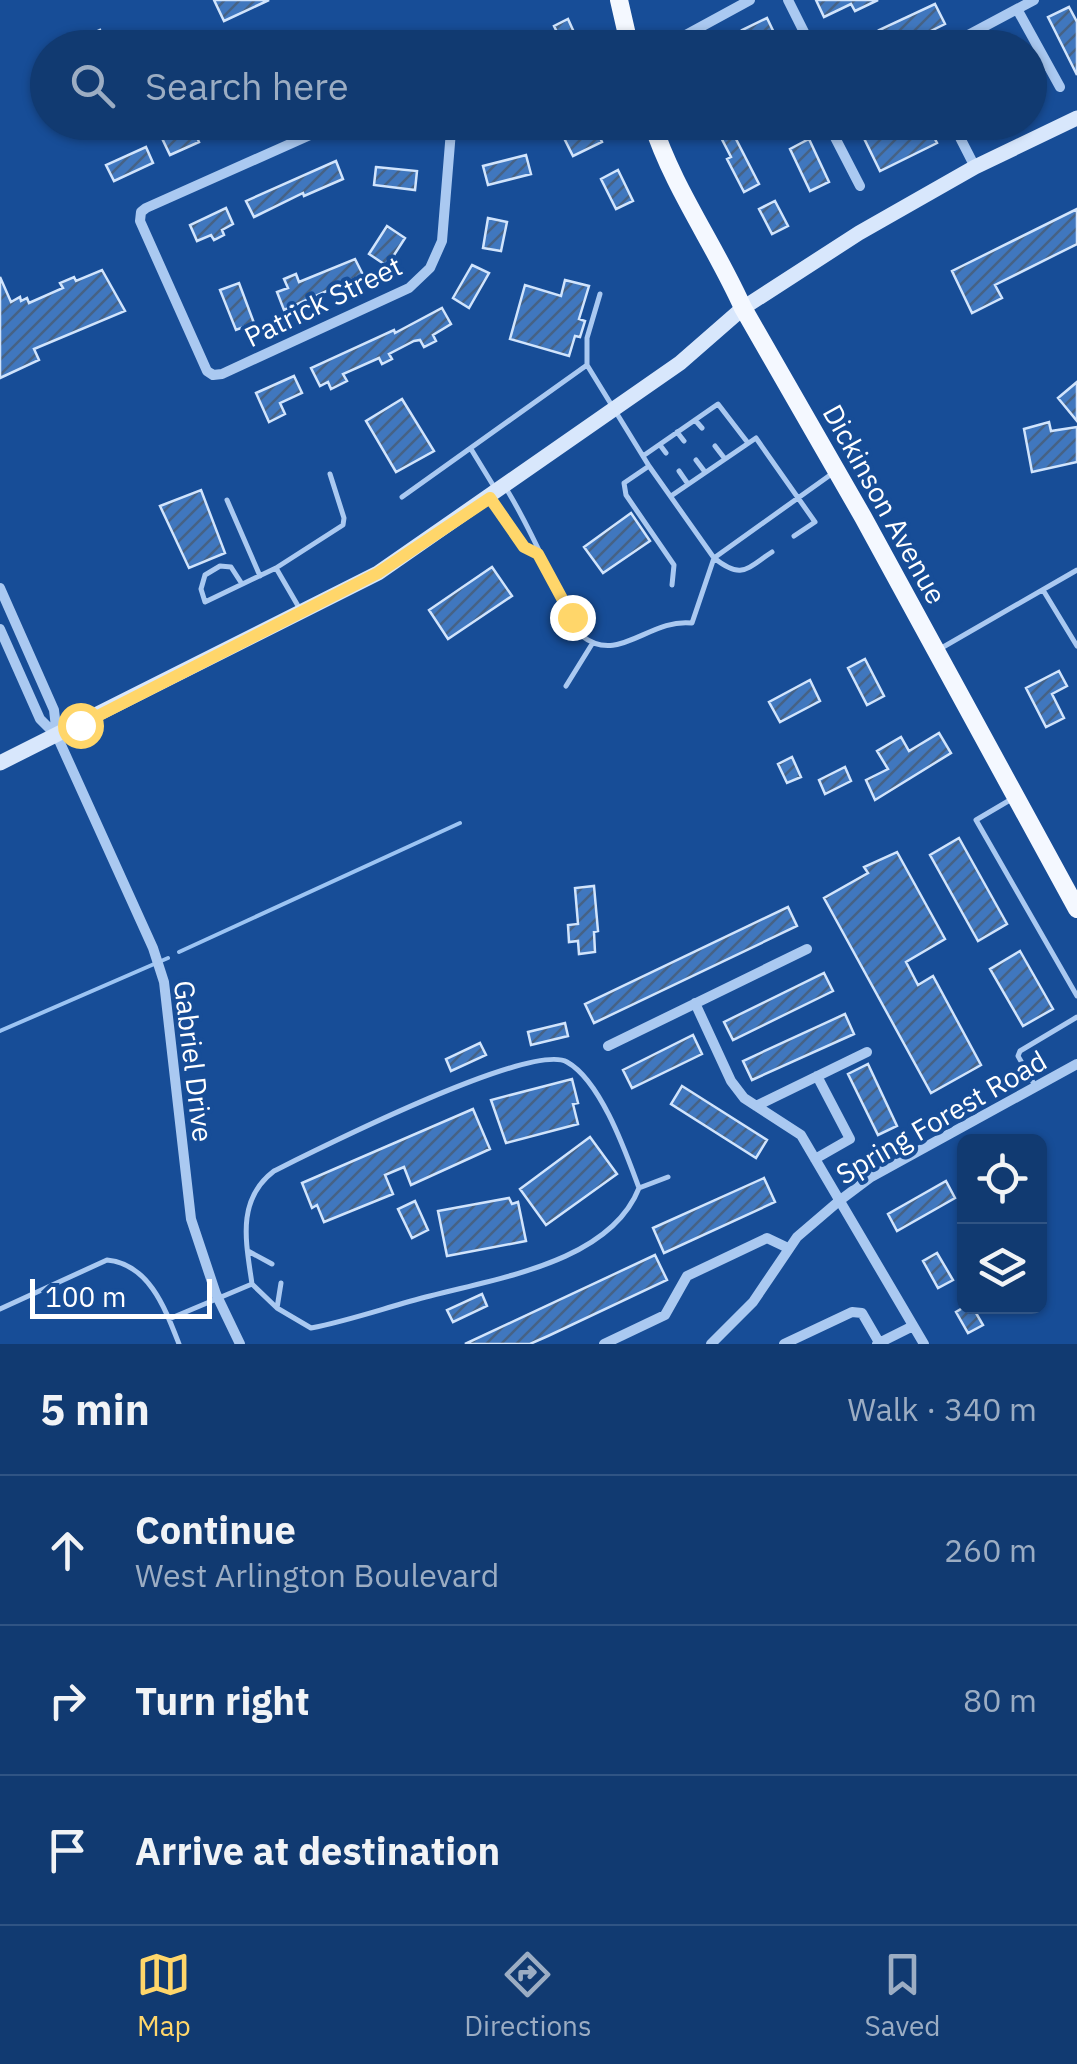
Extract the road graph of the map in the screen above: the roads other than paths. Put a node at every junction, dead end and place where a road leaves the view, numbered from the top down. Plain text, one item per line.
1 (619, 0) edge
2 (750, 0) edge
3 (788, 0) edge
4 (1034, 0) edge
5 (1017, 9) junction
6 (626, 30) edge
7 (695, 30) edge
8 (803, 30) edge
9 (978, 30) edge
10 (1029, 30) edge
11 (1047, 63) edge
12 (1060, 87) dead end
13 (1077, 118) edge
14 (1047, 132) edge
15 (299, 140) edge
16 (450, 140) edge
17 (658, 140) edge
18 (836, 140) edge
19 (961, 140) edge
20 (1031, 140) edge
21 (975, 167) junction
22 (860, 186) dead end
23 (600, 294) dead end
24 (743, 308) junction
25 (588, 365) junction
26 (614, 411) junction
27 (695, 420) junction
28 (702, 428) dead end
29 (677, 432) junction
30 (684, 441) dead end
31 (748, 443) junction
32 (660, 445) junction
33 (715, 446) dead end
34 (471, 449) junction
35 (666, 453) dead end
36 (644, 456) junction
37 (725, 459) junction
38 (696, 460) dead end
39 (650, 466) junction
40 (836, 470) junction
41 (679, 471) dead end
42 (705, 472) junction
43 (330, 474) dead end
44 (688, 484) junction
45 (498, 492) junction
46 (670, 496) junction
47 (402, 497) dead end
48 (798, 498) junction
49 (227, 500) dead end
50 (794, 536) dead end
51 (772, 552) dead end
52 (538, 554) junction
53 (714, 558) junction
54 (276, 568) junction
55 (1077, 570) edge
56 (260, 576) junction
57 (242, 584) junction
58 (672, 585) dead end
59 (0, 588) edge
60 (1043, 590) junction
61 (302, 613) junction
62 (0, 629) edge
63 (592, 644) junction
64 (1077, 646) edge
65 (935, 651) junction
66 (566, 686) dead end
67 (57, 736) junction
68 (0, 762) edge
69 (1014, 798) junction
70 (1077, 909) edge
71 (808, 948) dead end
72 (1077, 996) edge
73 (696, 1003) junction
74 (1077, 1017) edge
75 (608, 1046) dead end
76 (868, 1052) dead end
77 (1077, 1064) edge
78 (817, 1076) junction
79 (1036, 1087) junction
80 (756, 1106) junction
81 (815, 1159) junction
82 (668, 1177) dead end
83 (639, 1188) junction
84 (839, 1200) junction
85 (788, 1248) junction
86 (248, 1251) junction
87 (272, 1264) dead end
88 (281, 1283) dead end
89 (252, 1284) junction
90 (218, 1299) junction
91 (277, 1308) junction
92 (0, 1309) edge
93 (169, 1319) junction
94 (913, 1326) junction
95 (179, 1344) edge
96 (240, 1344) edge
97 (604, 1344) edge
98 (711, 1344) edge
99 (784, 1344) edge
100 (878, 1344) edge
101 (924, 1344) edge

1 - 6 main road
2 - 7 street
3 - 8 street
4 - 5 street
5 - 9 street
5 - 10 street
11 - 12 street
13 - 14 main road
15 - 16 street, Patrick Street
17 - 24 main road, Dickinson Avenue
18 - 22 street
19 - 21 street
20 - 21 main road
21 - 24 main road
23 - 25 lane
24 - 26 main road
24 - 40 main road, Dickinson Avenue
25 - 26 lane
25 - 34 lane
26 - 36 lane
26 - 45 main road
27 - 28 lane
27 - 29 lane
27 - 31 lane
29 - 30 lane
29 - 32 lane
31 - 37 lane
31 - 48 lane
32 - 35 lane
32 - 36 lane
33 - 37 lane
34 - 45 lane
34 - 47 lane
36 - 39 lane
37 - 42 lane
38 - 42 lane
39 - 46 lane
39 - 58 lane
40 - 48 lane
40 - 65 main road, Dickinson Avenue
41 - 44 lane
42 - 44 lane
43 - 54 lane
44 - 46 lane
45 - 52 lane
45 - 52 lane
45 - 61 main road
46 - 53 lane
48 - 50 lane
48 - 53 lane
49 - 56 lane
51 - 53 lane
52 - 63 lane
53 - 63 lane
54 - 56 lane
54 - 61 lane
55 - 60 lane
56 - 57 lane
57 - 57 lane
59 - 67 street
60 - 64 lane
60 - 65 lane
61 - 67 main road
62 - 67 street
63 - 66 lane
65 - 69 main road, Dickinson Avenue
67 - 68 main road
67 - 90 street, Gabriel Drive
69 - 70 main road, Dickinson Avenue
69 - 72 lane
71 - 73 street
73 - 75 street
73 - 80 street
74 - 79 lane
76 - 78 street
77 - 79 street, Spring Forest Road
78 - 80 street
78 - 81 street
79 - 84 street, Spring Forest Road
80 - 81 street
81 - 84 street
82 - 83 lane
83 - 86 lane
83 - 91 lane
84 - 85 street, Spring Forest Road
84 - 94 street
85 - 97 street
85 - 98 street, Spring Forest Road
86 - 87 lane
86 - 89 lane
88 - 91 lane
89 - 90 lane
89 - 91 lane
90 - 93 lane
90 - 96 street, Gabriel Drive
92 - 93 lane
93 - 95 lane
94 - 100 street
94 - 101 street
99 - 100 street

